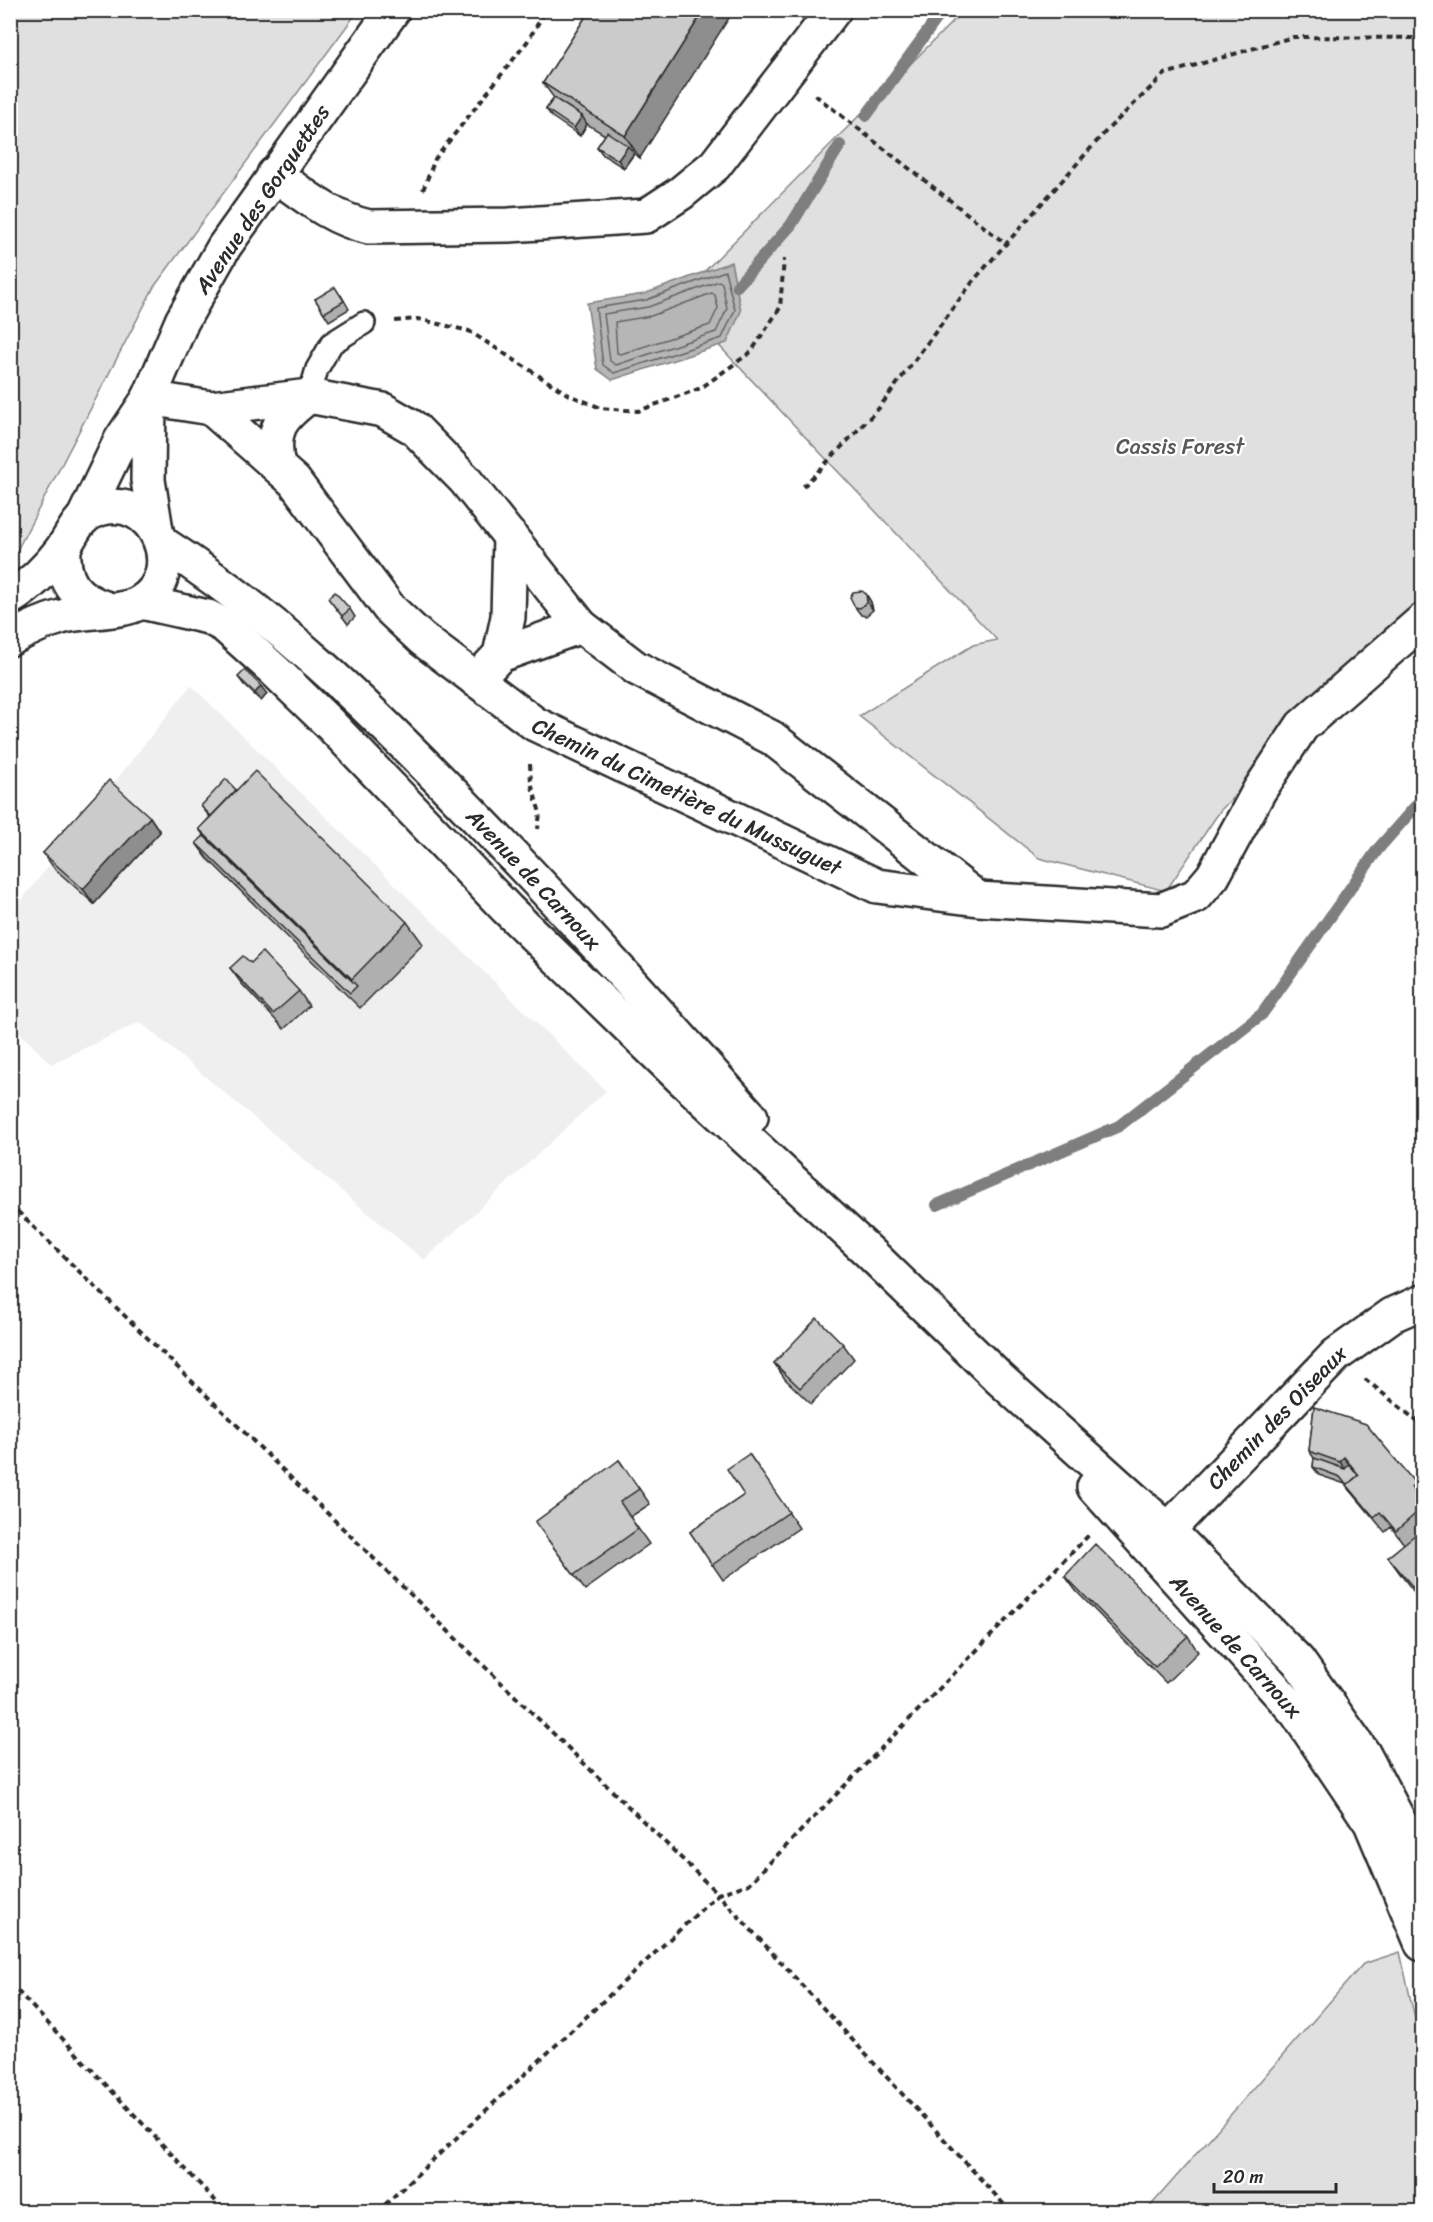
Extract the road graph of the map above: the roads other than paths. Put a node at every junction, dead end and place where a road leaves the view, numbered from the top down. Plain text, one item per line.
1 (393, 10) edge
2 (834, 10) edge
3 (274, 174) junction
4 (364, 323) road end
5 (309, 396) junction
6 (149, 398) junction
7 (211, 408) junction
8 (278, 466) junction
9 (84, 517) junction
10 (510, 536) junction
11 (159, 537) junction
12 (64, 546) junction
13 (10, 598) edge
14 (141, 602) junction
15 (108, 609) junction
16 (1422, 621) edge
17 (580, 626) junction
18 (10, 639) edge
19 (500, 655) junction
20 (476, 680) junction
21 (932, 862) junction
22 (909, 890) junction
23 (978, 899) junction
24 (869, 1252) junction
25 (1422, 1302) edge
26 (1000, 1380) junction
27 (1154, 1534) junction
28 (1422, 1874) edge
29 (1422, 1944) edge

1 - 3 street, Avenue des Gorguettes
2 - 3 street
3 - 6 street, Avenue des Gorguettes
4 - 5 lane
5 - 7 street
5 - 8 street
5 - 10 street
6 - 7 street
6 - 9 street, Avenue des Gorguettes
6 - 11 street, Avenue des Gorguettes
7 - 8 street, Chemin du Cimetière du Mussuguet
8 - 20 street, Chemin du Cimetière du Mussuguet
9 - 11 street, Avenue de Carnoux
9 - 12 street
10 - 17 street
10 - 19 street
11 - 14 street
11 - 24 street, Avenue de Carnoux
12 - 13 street
12 - 15 street
14 - 15 street, Avenue de Carnoux
14 - 24 street, Avenue de Carnoux
15 - 18 street, Avenue de Carnoux
16 - 23 street, Chemin du Cimetière du Mussuguet
17 - 19 street
17 - 21 street
19 - 20 street
20 - 22 street, Chemin du Cimetière du Mussuguet
21 - 22 street
21 - 23 street
22 - 23 street, Chemin du Cimetière du Mussuguet
24 - 26 street, Avenue de Carnoux
25 - 27 street, Chemin des Oiseaux
26 - 27 street, Avenue de Carnoux
26 - 27 street, Avenue de Carnoux
27 - 28 street, Avenue de Carnoux
27 - 29 street, Avenue de Carnoux

